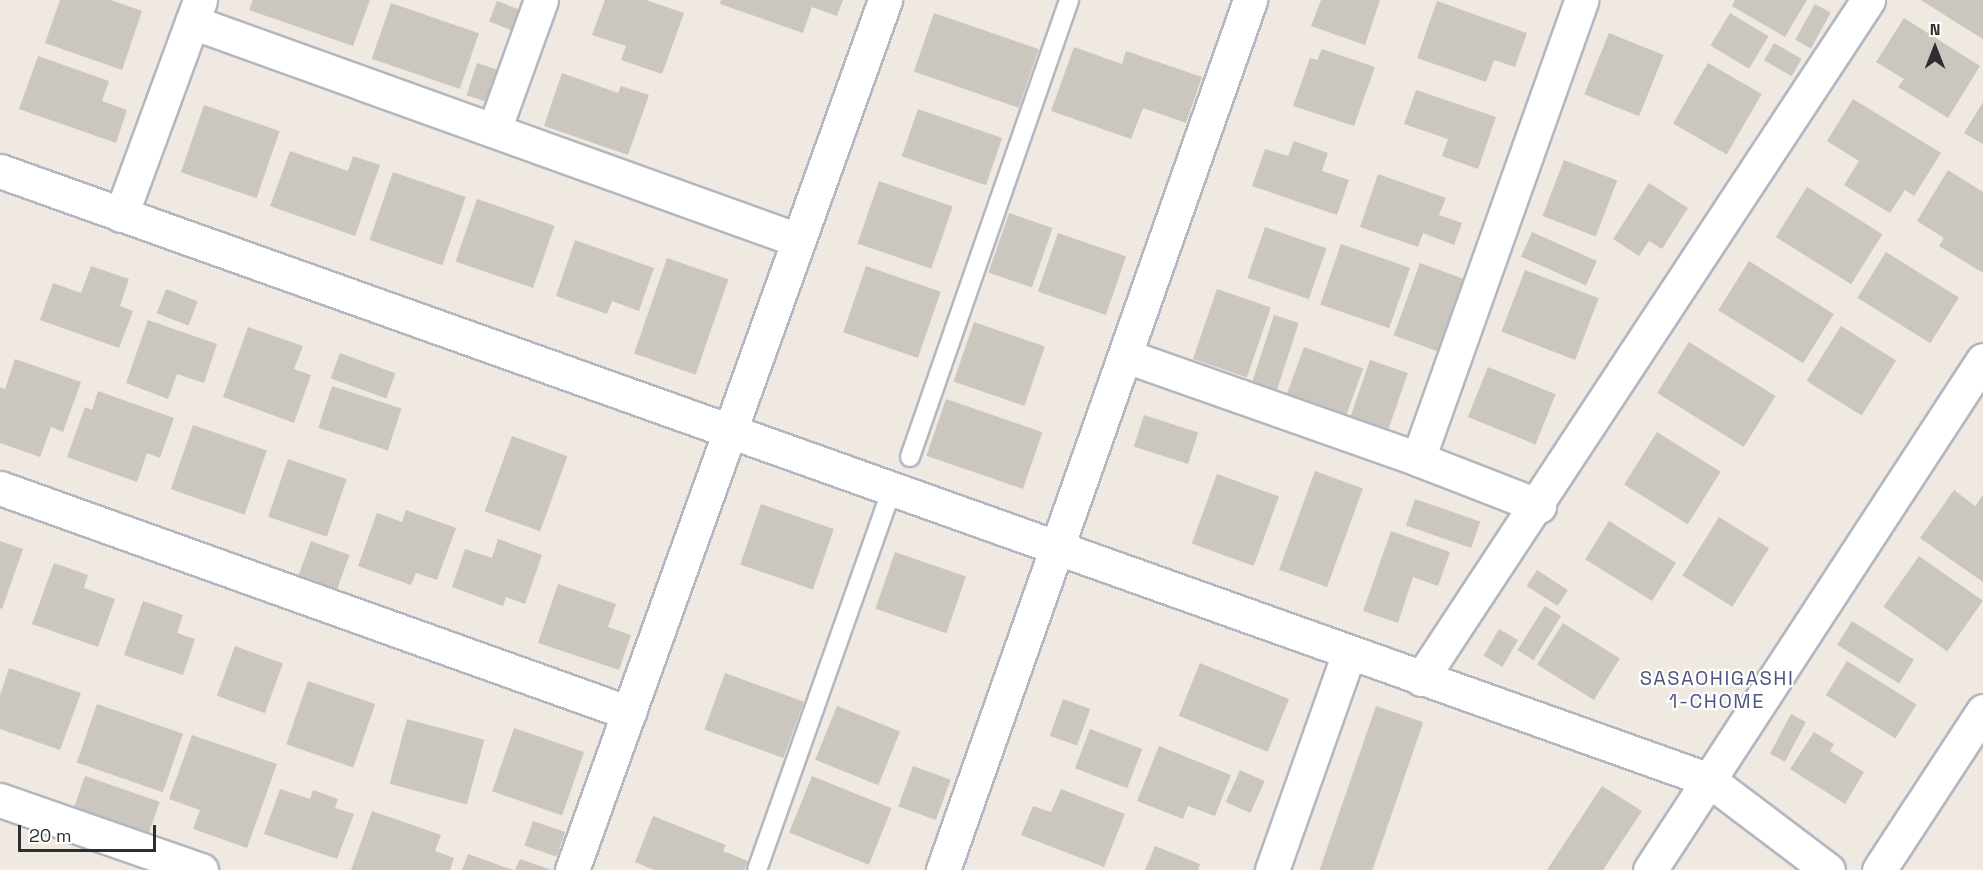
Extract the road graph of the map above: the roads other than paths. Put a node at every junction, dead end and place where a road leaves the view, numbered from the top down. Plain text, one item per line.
1 (541, 0) edge
2 (885, 0) edge
3 (1069, 0) edge
4 (1250, 0) edge
5 (1581, 0) edge
6 (1868, 0) edge
7 (196, 11) edge
8 (494, 130) junction
9 (0, 171) edge
10 (121, 215) junction
11 (798, 240) junction
12 (1126, 356) junction
13 (1983, 360) edge
14 (728, 432) junction
15 (910, 457) dead end
16 (1418, 459) junction
17 (0, 488) edge
18 (892, 489) junction
19 (1539, 506) junction
20 (1059, 546) junction
21 (1349, 653) junction
22 (1421, 679) junction
23 (1983, 711) edge
24 (629, 713) junction
25 (1709, 780) junction
26 (0, 800) edge
27 (201, 870) edge
28 (573, 870) edge
29 (757, 870) edge
30 (943, 870) edge
31 (1272, 870) edge
32 (1650, 870) edge
33 (1828, 870) edge
34 (1879, 870) edge

1 - 8 street
2 - 11 street
3 - 15 lane
4 - 12 street
5 - 16 street
6 - 19 street
7 - 8 street
7 - 10 street
8 - 11 street
9 - 10 street
10 - 14 street
11 - 14 street
12 - 16 street
12 - 20 street
13 - 25 street
14 - 18 street
14 - 24 street
16 - 19 street
17 - 24 street
18 - 20 street
18 - 29 lane
19 - 22 street
20 - 21 street
20 - 30 street
21 - 22 street
21 - 31 street
22 - 25 street
23 - 34 street
24 - 28 street
25 - 32 street
25 - 33 street
26 - 27 street

